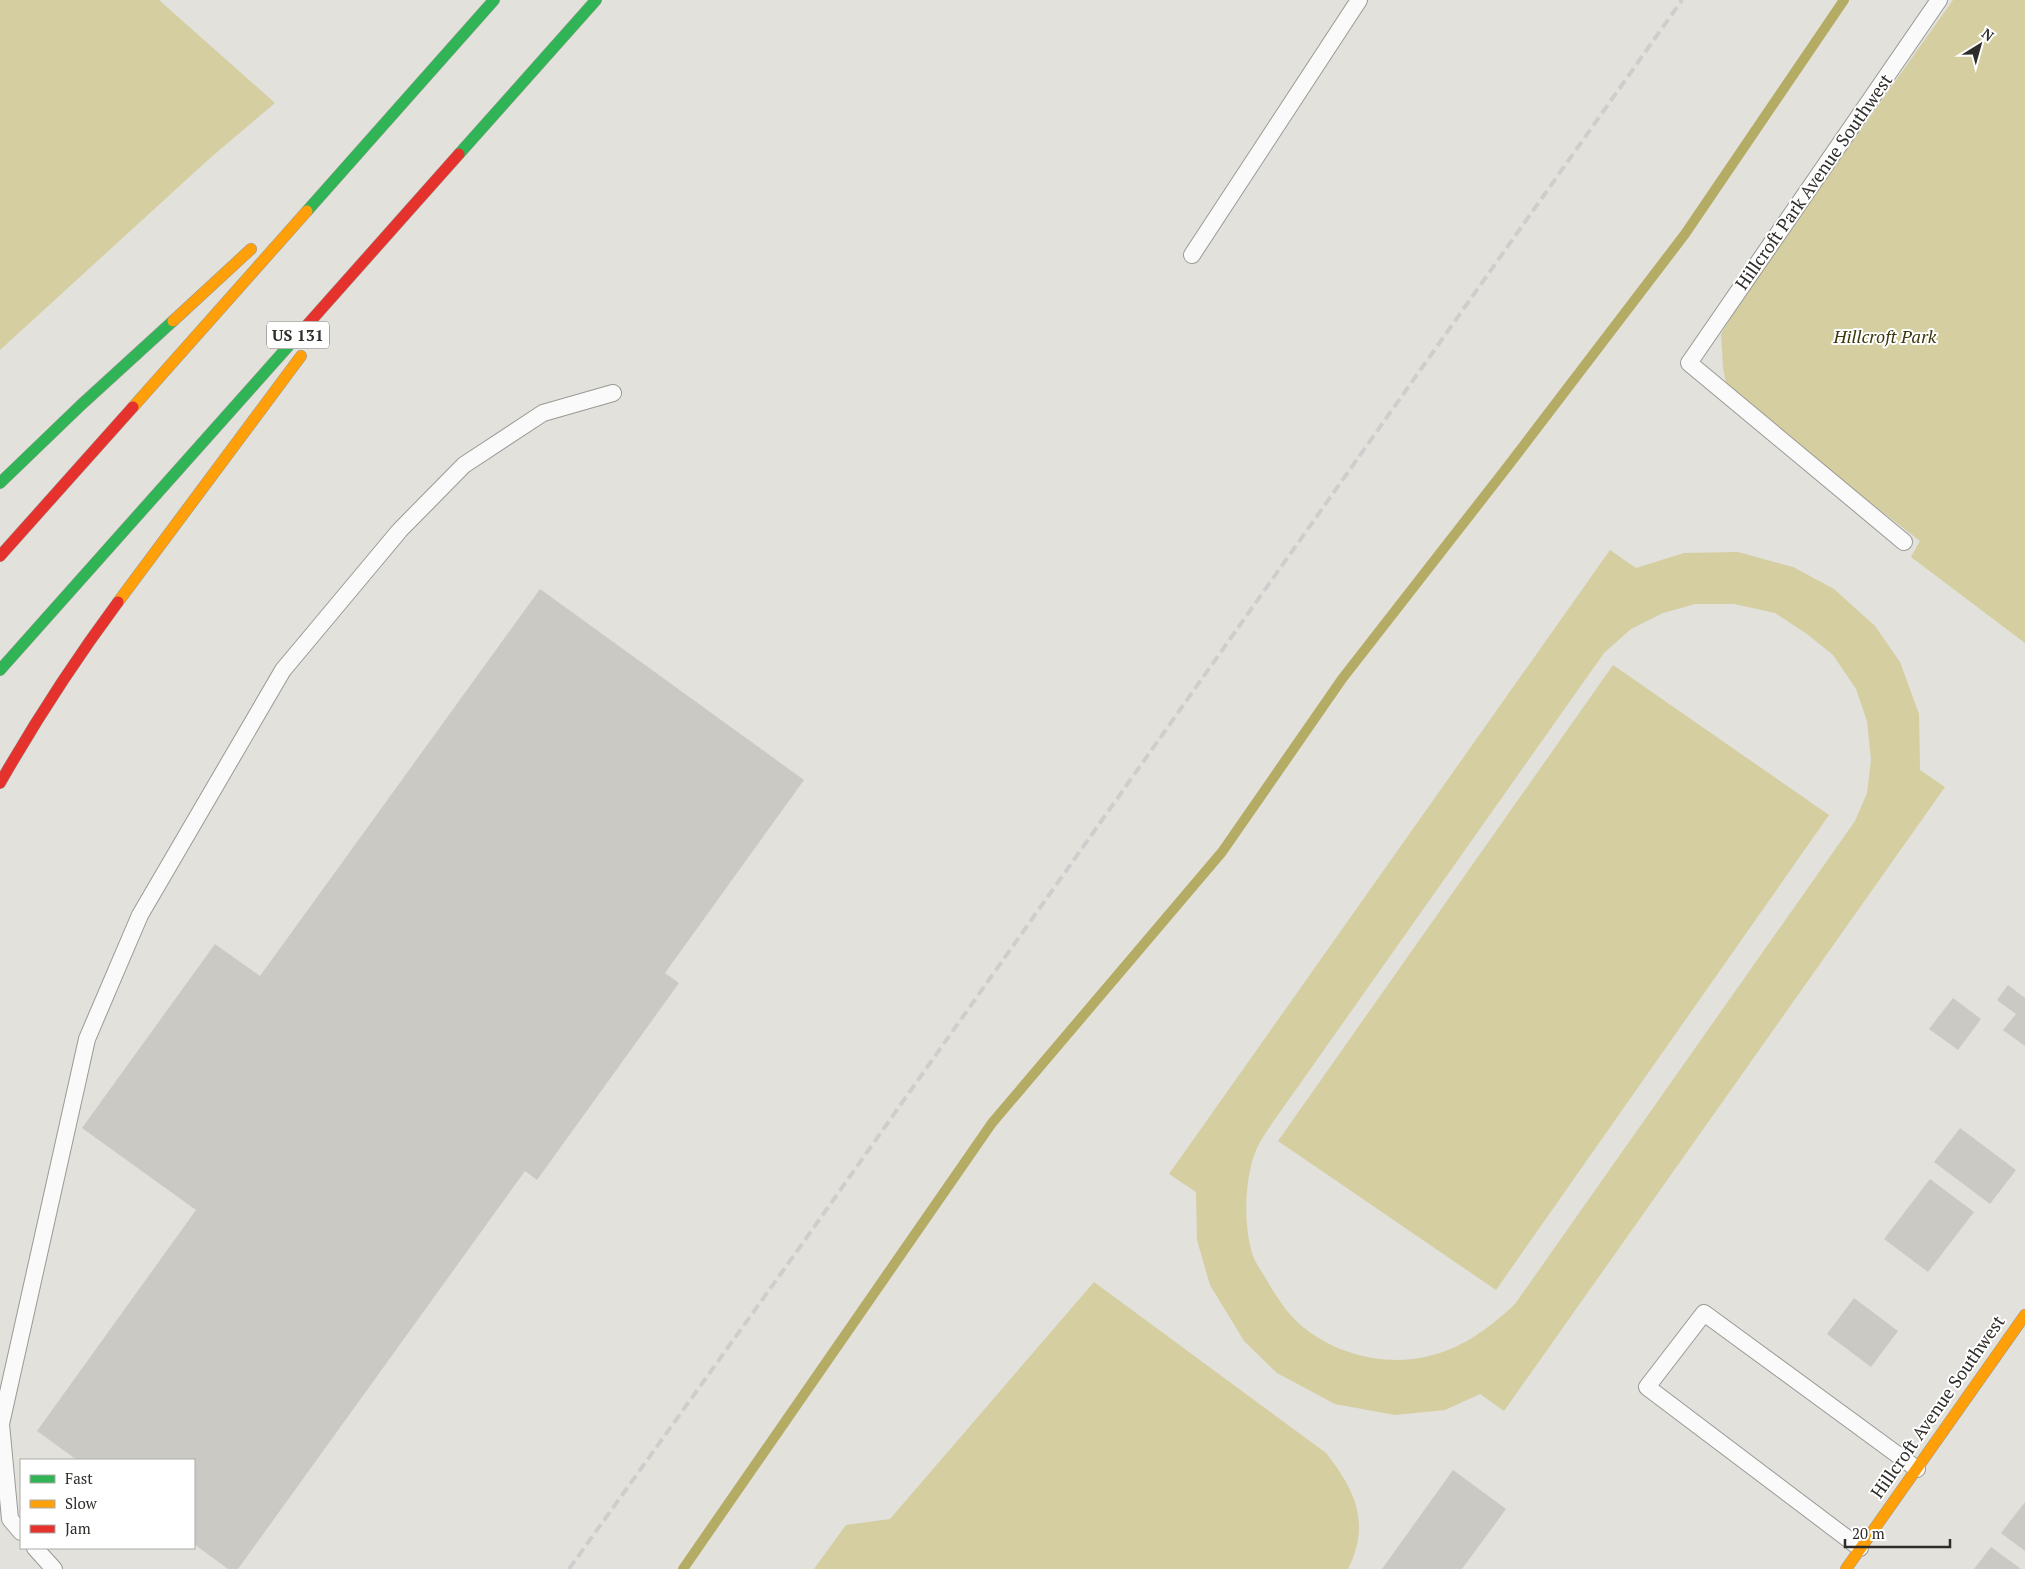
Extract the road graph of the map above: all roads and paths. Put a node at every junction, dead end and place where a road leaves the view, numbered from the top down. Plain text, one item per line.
1 (494, 0) edge
2 (596, 0) edge
3 (1359, 0) edge
4 (1938, 0) edge
5 (361, 149) junction
6 (407, 213) junction
7 (287, 216) dead end
8 (258, 243) dead end
9 (1192, 255) dead end
10 (331, 315) dead end
11 (308, 347) dead end
12 (613, 393) dead end
13 (0, 483) edge
14 (1904, 542) dead end
15 (0, 556) edge
16 (0, 670) edge
17 (0, 783) edge
18 (2025, 1315) edge
19 (1917, 1469) junction
20 (20, 1531) edge
21 (1860, 1548) junction
22 (37, 1549) edge
23 (54, 1569) edge
24 (1846, 1569) edge

1 - 5 main road
2 - 6 main road, US 131
3 - 9 lane
4 - 14 lane, Hillcroft Park Avenue Southwest
5 - 7 main road
5 - 15 main road
6 - 10 main road
6 - 16 main road, US 131
8 - 13 main road
11 - 17 main road
12 - 20 lane
18 - 19 main road, Hillcroft Avenue Southwest
19 - 21 main road, Hillcroft Avenue Southwest
19 - 21 lane
21 - 24 main road, Hillcroft Avenue Southwest
22 - 23 lane

